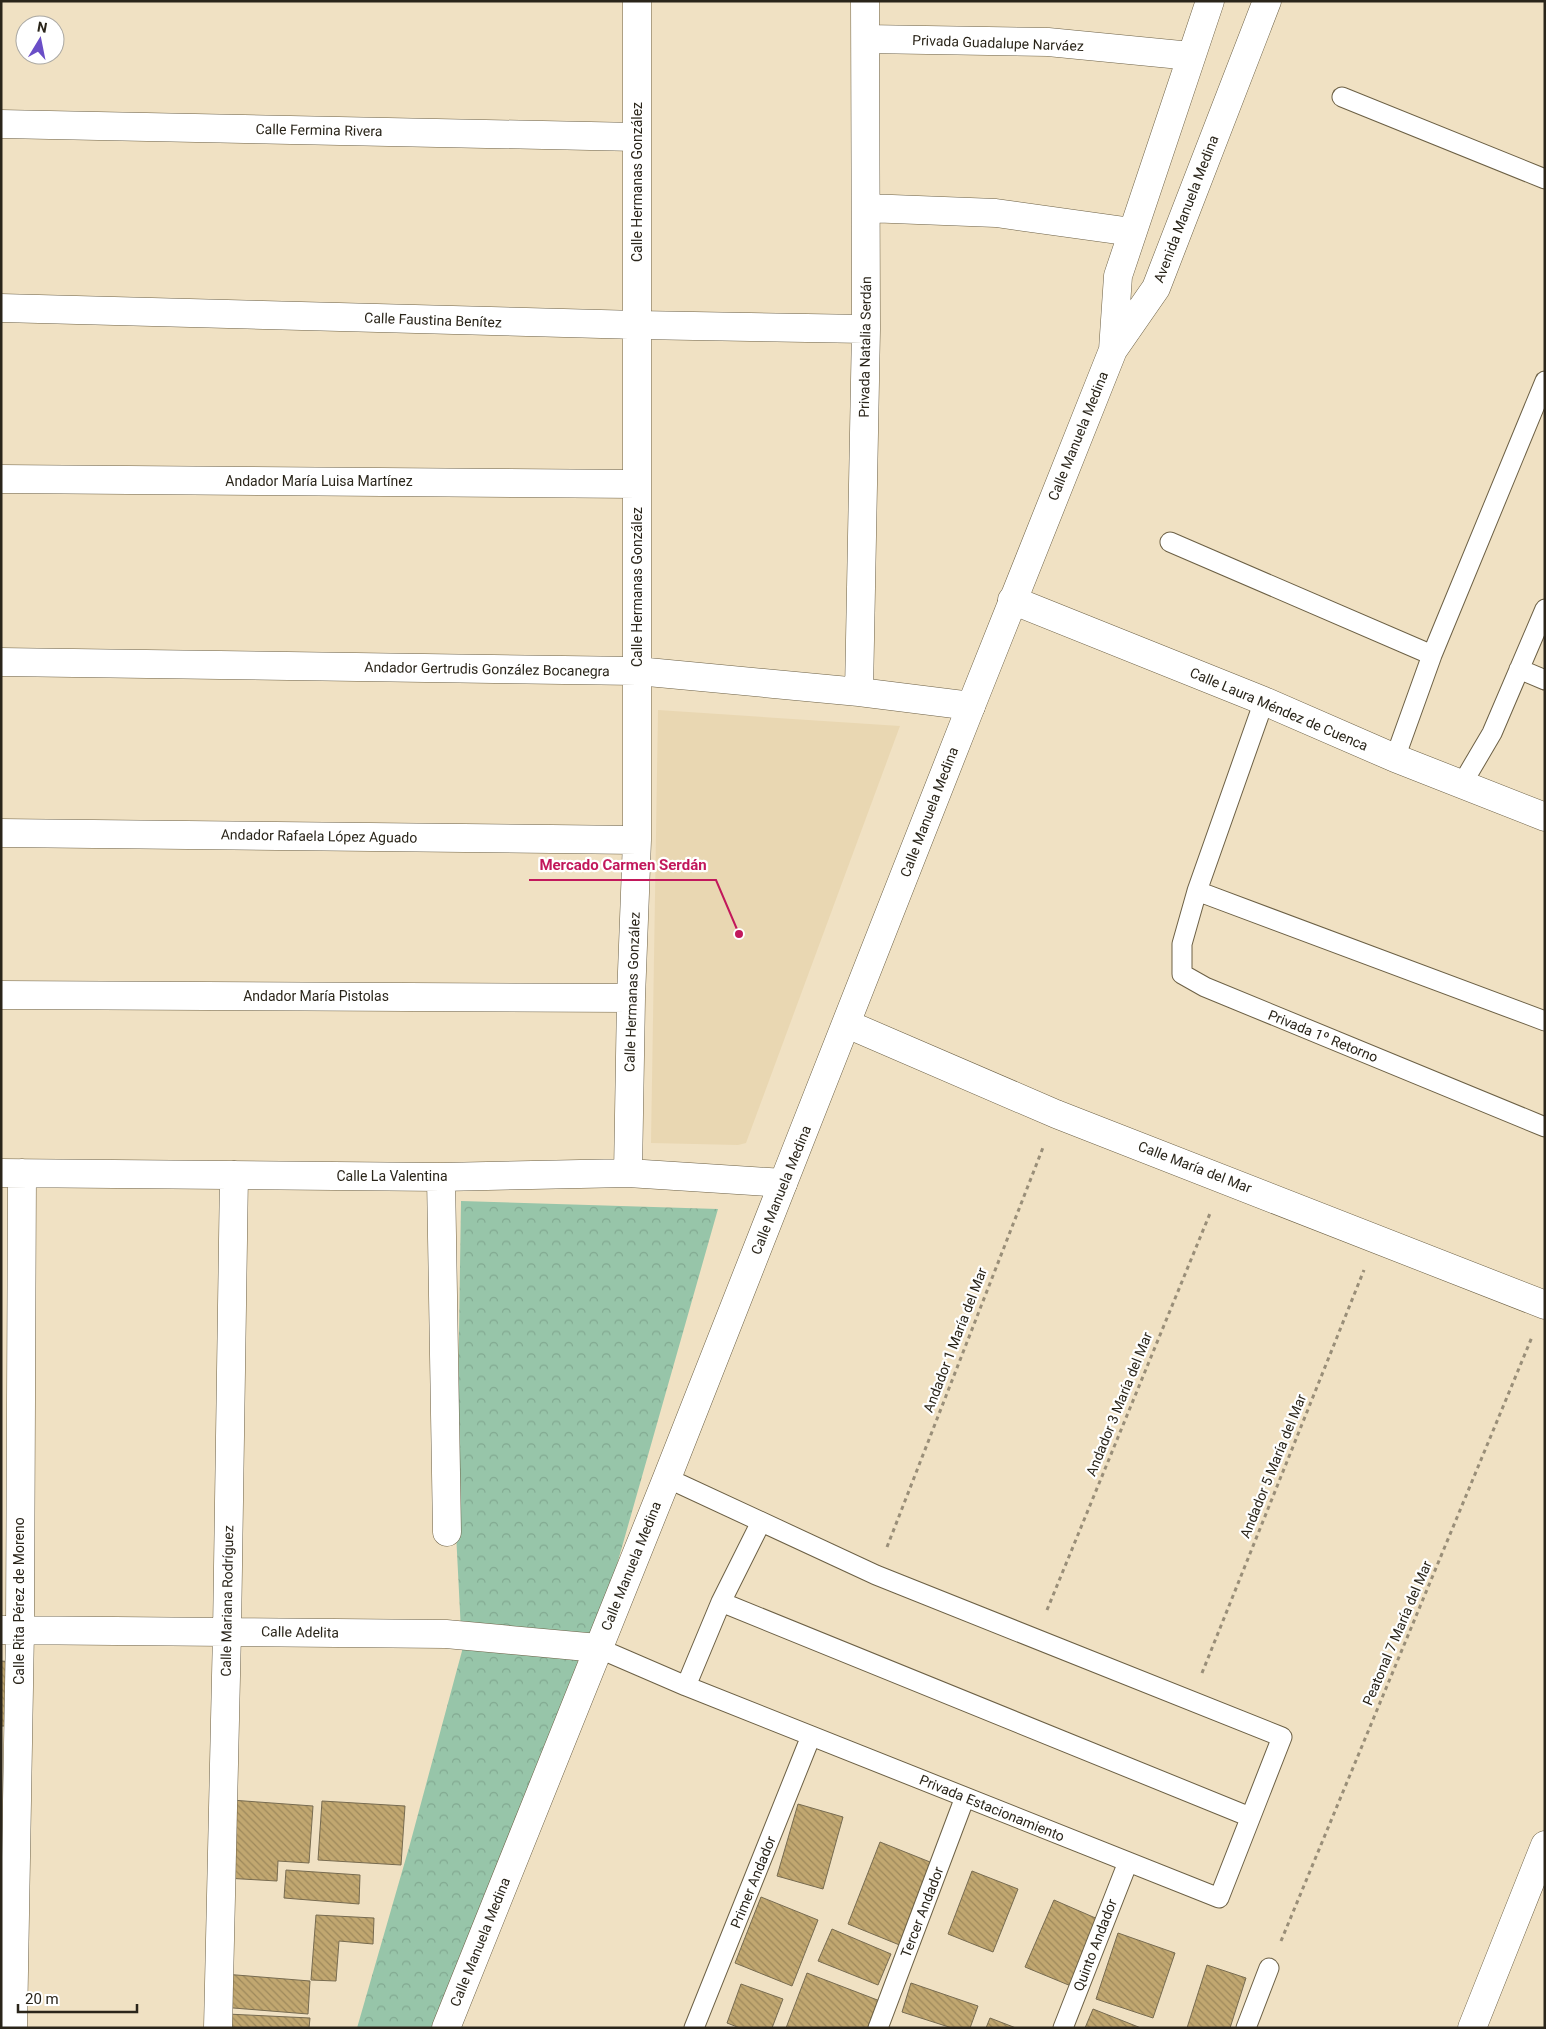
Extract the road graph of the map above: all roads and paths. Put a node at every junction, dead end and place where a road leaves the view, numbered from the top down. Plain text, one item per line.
1 (637, 1) edge
2 (865, 1) edge
3 (1210, 1) edge
4 (1267, 1) edge
5 (866, 39) junction
6 (1191, 56) junction
7 (1342, 97) dead end
8 (1, 124) edge
9 (637, 137) junction
10 (1545, 179) edge
11 (866, 208) junction
12 (1132, 232) junction
13 (1, 308) edge
14 (638, 325) junction
15 (866, 329) junction
16 (1113, 350) junction
17 (1545, 381) edge
18 (1, 479) edge
19 (637, 484) junction
20 (1170, 542) dead end
21 (1012, 600) junction
22 (1545, 609) edge
23 (1432, 655) junction
24 (1, 662) edge
25 (1519, 669) junction
26 (637, 671) junction
27 (1545, 680) edge
28 (859, 692) junction
29 (1264, 702) junction
30 (970, 706) junction
31 (1395, 758) junction
32 (1462, 784) junction
33 (1545, 817) edge
34 (1, 832) edge
35 (637, 840) junction
36 (1197, 891) junction
37 (1, 995) edge
38 (631, 998) junction
39 (1545, 1021) edge
40 (847, 1024) junction
41 (1056, 1114) junction
42 (1545, 1127) edge
43 (11, 1173) edge
44 (628, 1173) junction
45 (234, 1175) junction
46 (441, 1177) junction
47 (1225, 1178) junction
48 (783, 1183) junction
49 (1376, 1240) junction
50 (1545, 1304) edge
51 (1533, 1334) dead end
52 (668, 1478) junction
53 (761, 1522) junction
54 (447, 1532) dead end
55 (876, 1575) junction
56 (721, 1602) junction
57 (10, 1630) edge
58 (227, 1632) junction
59 (1035, 1638) junction
60 (598, 1648) junction
61 (686, 1686) junction
62 (1191, 1701) junction
63 (811, 1736) junction
64 (965, 1797) junction
65 (1250, 1817) junction
66 (1545, 1845) edge
67 (1128, 1862) junction
68 (1269, 1968) joint
69 (13, 2028) edge
70 (218, 2028) edge
71 (446, 2028) edge
72 (694, 2028) edge
73 (878, 2028) edge
74 (1063, 2028) edge
75 (1246, 2028) edge
76 (1472, 2028) edge

1 - 9 street, Calle Hermanas González
2 - 5 street, Privada Natalia Serdán
3 - 6 street
4 - 16 street, Avenida Manuela Medina
5 - 6 street, Privada Guadalupe Narváez
5 - 11 street, Privada Natalia Serdán
6 - 12 street
7 - 10 lane
8 - 9 street, Calle Fermina Rivera
9 - 14 street, Calle Hermanas González
11 - 12 street
11 - 15 street, Privada Natalia Serdán
12 - 16 street
13 - 14 street, Calle Faustina Benítez
14 - 15 street, Calle Faustina Benítez
14 - 19 street, Calle Hermanas González
15 - 28 street, Privada Natalia Serdán
16 - 21 street, Calle Manuela Medina
17 - 23 lane
18 - 19 street, Andador María Luisa Martínez
19 - 26 street, Calle Hermanas González
20 - 23 lane
21 - 29 street, Calle Laura Méndez de Cuenca
21 - 30 street, Calle Manuela Medina
22 - 25 lane
23 - 31 lane
24 - 26 street, Andador Gertrudis González Bocanegra
25 - 27 lane
25 - 32 lane
26 - 28 street, Andador Gertrudis González Bocanegra
26 - 35 street, Calle Hermanas González
28 - 30 street, Andador Gertrudis González Bocanegra
29 - 31 street, Calle Laura Méndez de Cuenca
29 - 36 lane, Privada 1º Retorno
30 - 40 street, Calle Manuela Medina
31 - 32 street, Calle Laura Méndez de Cuenca
32 - 33 street, Calle Laura Méndez de Cuenca
34 - 35 street, Andador Rafaela López Aguado
35 - 38 street, Calle Hermanas González
36 - 39 lane
36 - 42 lane, Privada 1º Retorno
37 - 38 street, Andador María Pistolas
38 - 44 street, Calle Hermanas González
40 - 41 street, Calle María del Mar
40 - 48 street, Calle Manuela Medina
41 - 47 street, Calle María del Mar
41 - 55 path, Andador 1 María del Mar
43 - 45 street, Calle La Valentina
43 - 57 street, Calle Rita Pérez de Moreno
44 - 46 street, Calle La Valentina
44 - 48 street, Calle La Valentina
45 - 46 street, Calle La Valentina
45 - 58 street, Calle Mariana Rodríguez
46 - 54 street
47 - 49 street, Calle María del Mar
47 - 59 path, Andador 3 María del Mar
48 - 52 street, Calle Manuela Medina
49 - 50 street, Calle María del Mar
49 - 62 path, Andador 5 María del Mar
51 - 68 path, Peatonal 7 María del Mar
52 - 53 lane, Privada Estacionamiento
52 - 60 street, Calle Manuela Medina
53 - 55 lane, Privada Estacionamiento
53 - 56 lane
55 - 59 lane, Privada Estacionamiento
56 - 61 lane
56 - 65 lane
57 - 58 street, Calle Adelita
57 - 69 street, Calle Rita Pérez de Moreno
58 - 60 street, Calle Adelita
58 - 70 street, Calle Mariana Rodríguez
59 - 62 lane, Privada Estacionamiento
60 - 61 lane, Privada Estacionamiento
60 - 71 street, Calle Manuela Medina
61 - 63 lane, Privada Estacionamiento
62 - 65 lane, Privada Estacionamiento
63 - 64 lane, Privada Estacionamiento
63 - 72 lane, Primer Andador
64 - 67 lane, Privada Estacionamiento
64 - 73 lane, Tercer Andador
65 - 67 lane, Privada Estacionamiento
66 - 76 street
67 - 74 lane, Quinto Andador
68 - 75 lane

